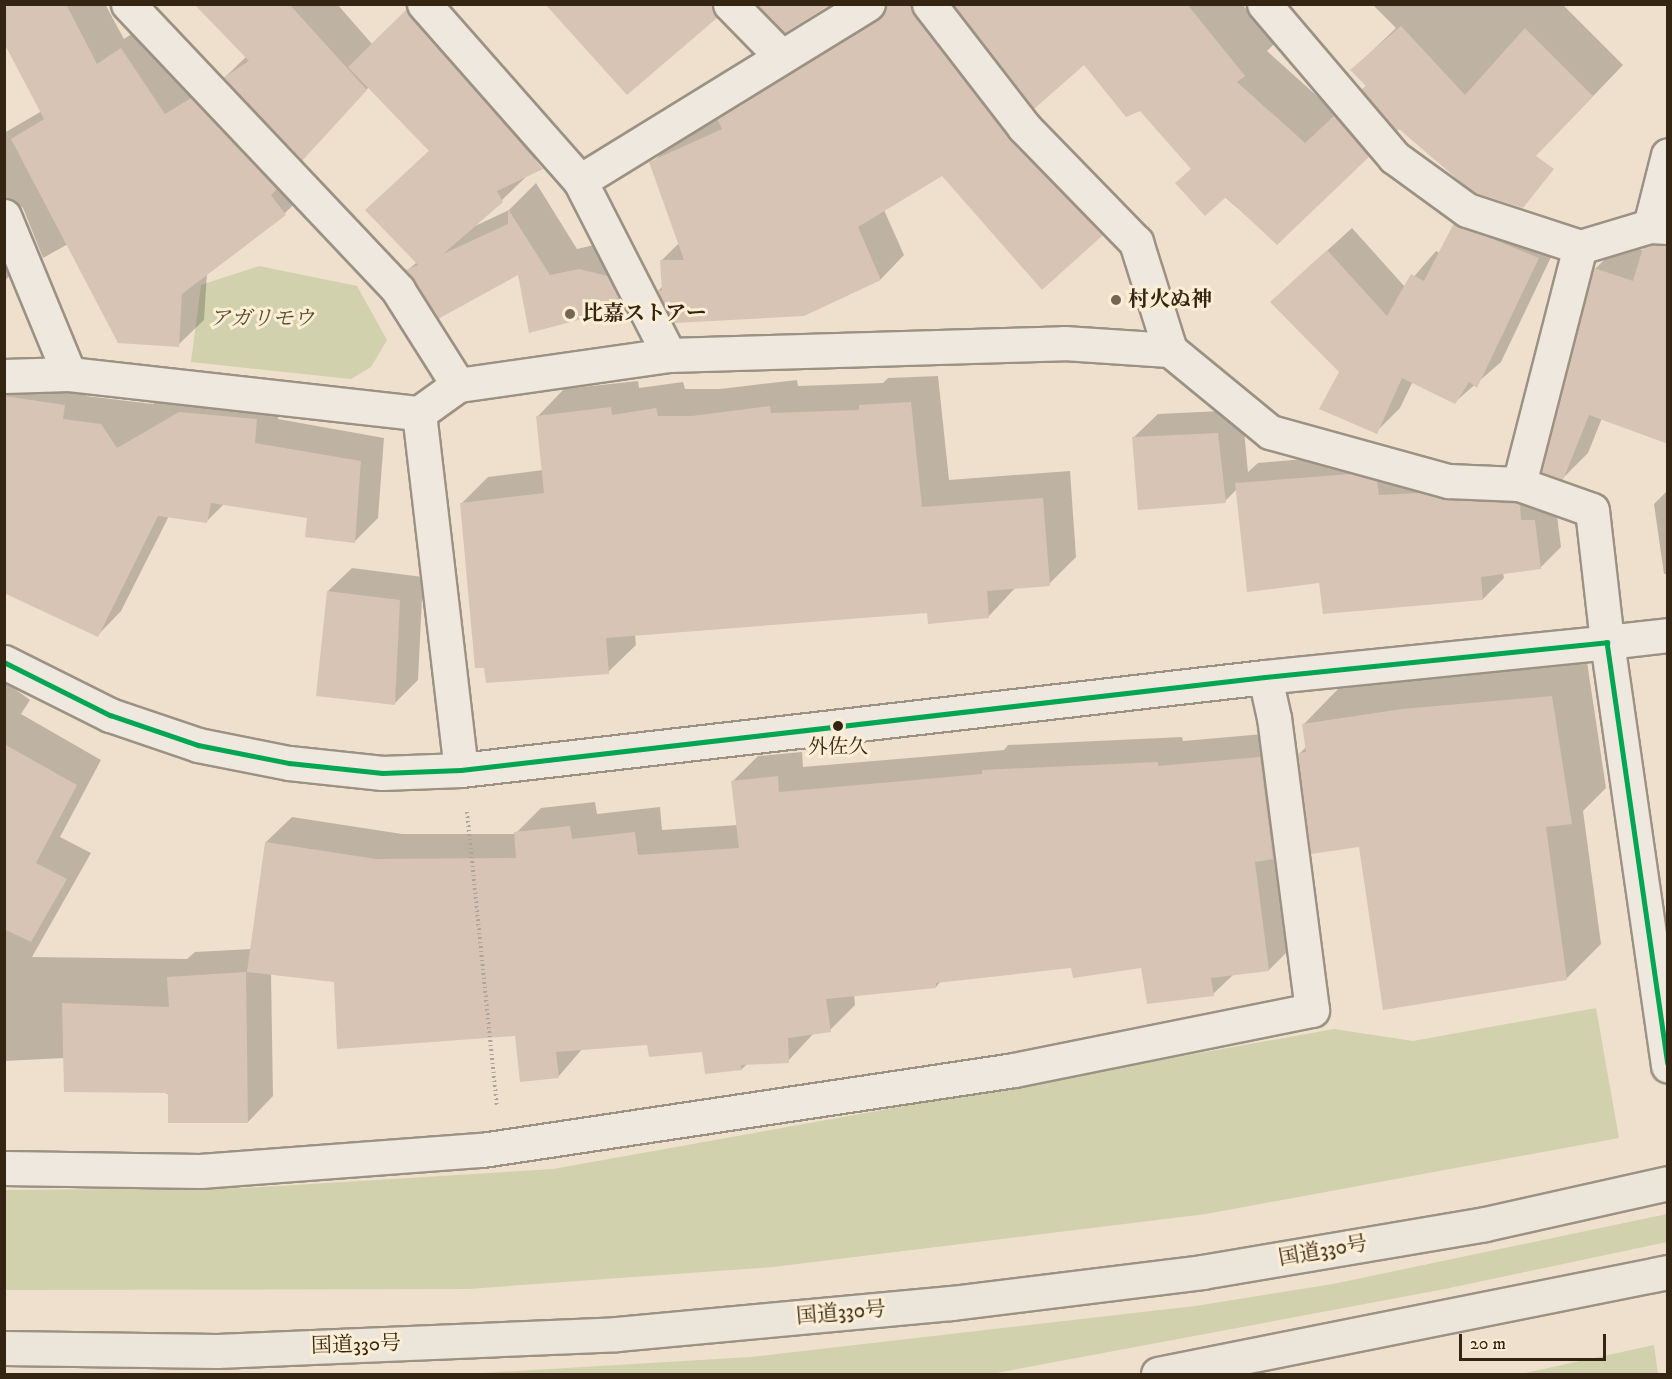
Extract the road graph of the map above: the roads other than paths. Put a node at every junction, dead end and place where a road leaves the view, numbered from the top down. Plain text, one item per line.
1 (128, 4) edge
2 (424, 4) edge
3 (730, 4) edge
4 (868, 4) edge
5 (929, 4) edge
6 (1264, 4) edge
7 (782, 56) junction
8 (1668, 155) edge
9 (580, 181) junction
10 (4, 216) edge
11 (1659, 226) edge
12 (1580, 247) junction
13 (1170, 350) junction
14 (669, 355) junction
15 (69, 374) junction
16 (4, 376) edge
17 (458, 385) junction
18 (418, 413) junction
19 (1519, 484) junction
20 (1668, 635) edge
21 (1607, 642) junction
22 (4, 662) edge
23 (1265, 677) junction
24 (461, 770) junction
25 (1668, 1066) edge
26 (4, 1168) edge
27 (1668, 1184) edge
28 (1668, 1272) edge
29 (4, 1348) edge
30 (218, 1363) edge
31 (1158, 1374) edge

1 - 17 street
2 - 9 street
3 - 7 street
4 - 7 street
5 - 13 street
6 - 12 street
7 - 9 street
8 - 11 street
9 - 14 street
10 - 15 street
11 - 12 street
12 - 19 street
13 - 14 street
13 - 19 street
14 - 17 street
15 - 16 street
15 - 18 street
17 - 18 street
18 - 24 street
19 - 21 street
20 - 21 street
21 - 23 street
21 - 25 street
22 - 24 street
23 - 24 street
23 - 26 street
27 - 30 highway, 国道330号
28 - 31 highway
29 - 30 highway, 国道330号

